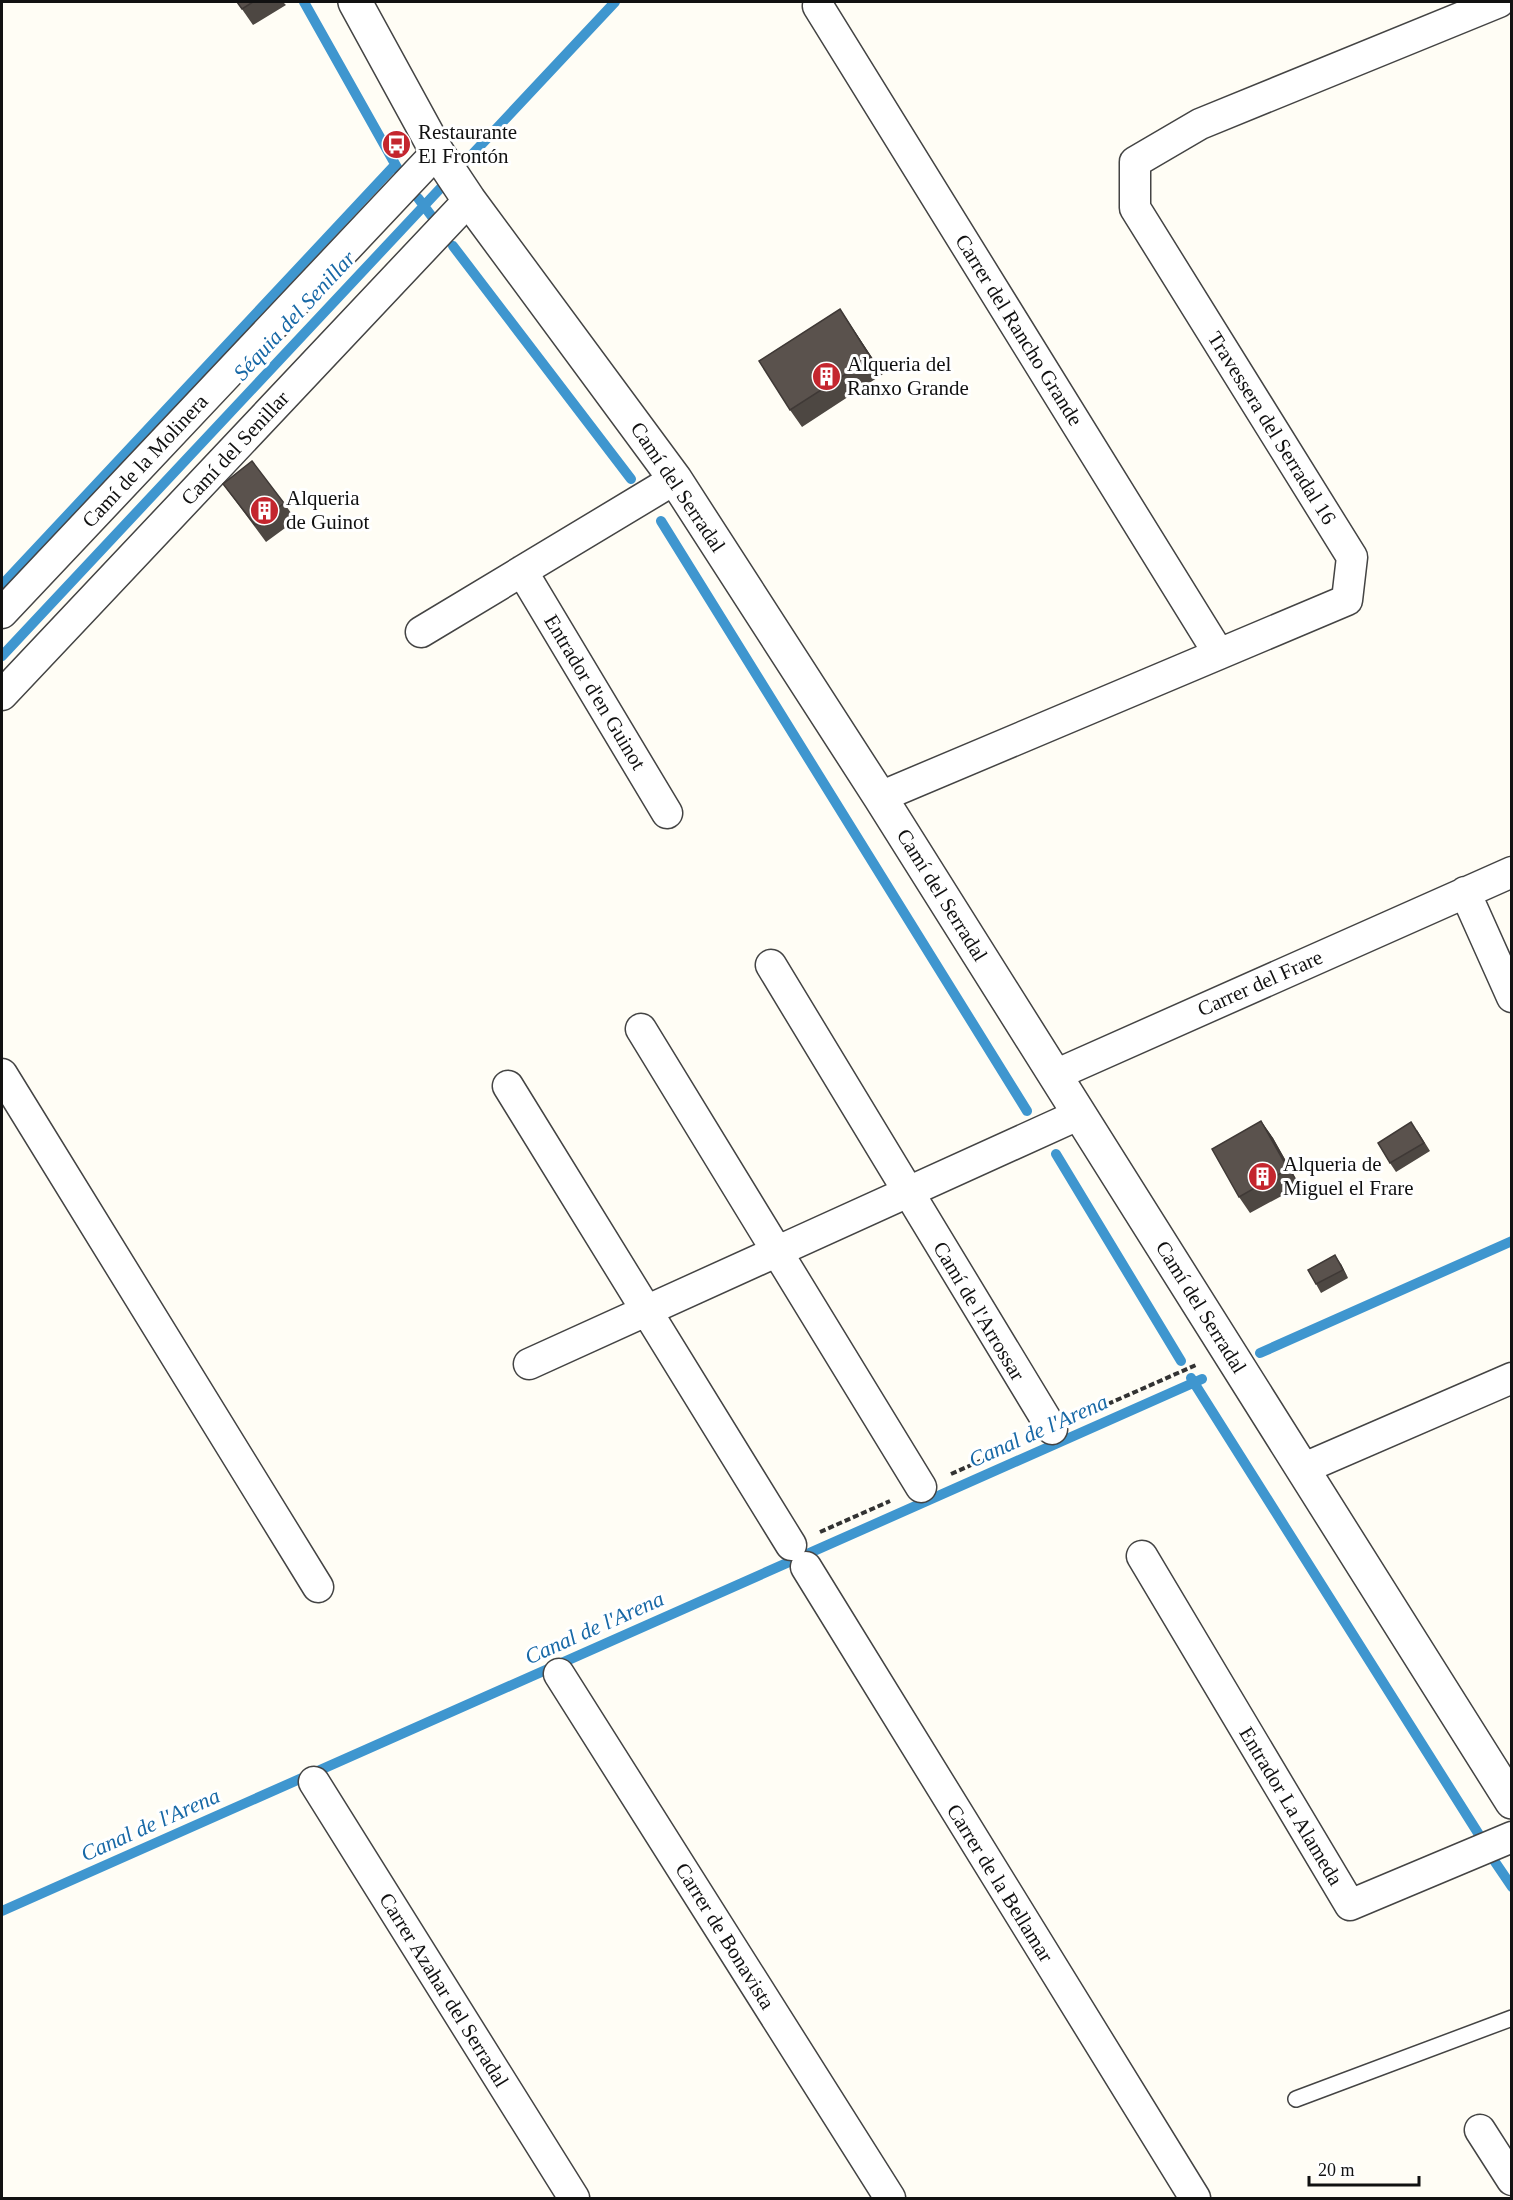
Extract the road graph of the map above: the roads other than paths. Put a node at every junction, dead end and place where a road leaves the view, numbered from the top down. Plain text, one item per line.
1 (355, 2) edge
2 (1499, 2) edge
3 (818, 6) dead end
4 (441, 157) junction
5 (466, 195) junction
6 (675, 479) junction
7 (522, 571) junction
8 (2, 613) edge
9 (421, 632) dead end
10 (1219, 654) junction
11 (2, 695) edge
12 (880, 797) junction
13 (667, 813) dead end
14 (1512, 872) edge
15 (1466, 892) junction
16 (771, 965) dead end
17 (1512, 997) edge
18 (641, 1029) dead end
19 (2, 1074) edge
20 (1055, 1075) junction
21 (508, 1086) dead end
22 (1080, 1114) junction
23 (907, 1192) junction
24 (776, 1252) junction
25 (645, 1311) junction
26 (529, 1364) dead end
27 (1512, 1378) edge
28 (1052, 1429) road end
29 (1302, 1469) junction
30 (921, 1487) road end
31 (1142, 1556) dead end
32 (318, 1587) dead end
33 (559, 1674) dead end
34 (314, 1782) dead end
35 (1512, 1802) edge
36 (1512, 1837) edge
37 (1512, 2018) edge
38 (1296, 2099) dead end
39 (1480, 2130) dead end
40 (1512, 2180) edge
41 (574, 2199) edge
42 (890, 2199) edge
43 (1195, 2199) edge

1 - 4 street, Camí del Serradal
2 - 10 street, Travessera del Serradal 16
3 - 10 street, Carrer del Rancho Grande
4 - 5 street, Camí del Serradal
4 - 8 street, Camí de la Molinera
5 - 6 street, Camí del Serradal
5 - 11 street, Camí del Senillar
6 - 7 street
6 - 12 street, Camí del Serradal
7 - 9 street
7 - 13 street, Entrador d'en Guinot
10 - 12 street, Travessera del Serradal 16
12 - 20 street, Camí del Serradal
14 - 15 street, Carrer del Frare
15 - 17 street
15 - 20 street, Carrer del Frare
16 - 23 street, Camí de l'Arrossar
18 - 24 street
19 - 32 street
20 - 22 street, Camí del Serradal
21 - 25 street
22 - 23 street
22 - 29 street, Camí del Serradal
23 - 24 street
23 - 28 street, Camí de l'Arrossar
24 - 25 street
24 - 30 street
25 - 26 street
25 - 43 street, Carrer de la Bellamar
27 - 29 street
29 - 35 street, Camí del Serradal
31 - 36 street, Entrador La Alameda
33 - 42 street, Carrer de Bonavista
34 - 41 street, Carrer Azahar del Serradal
37 - 38 lane
39 - 40 street

